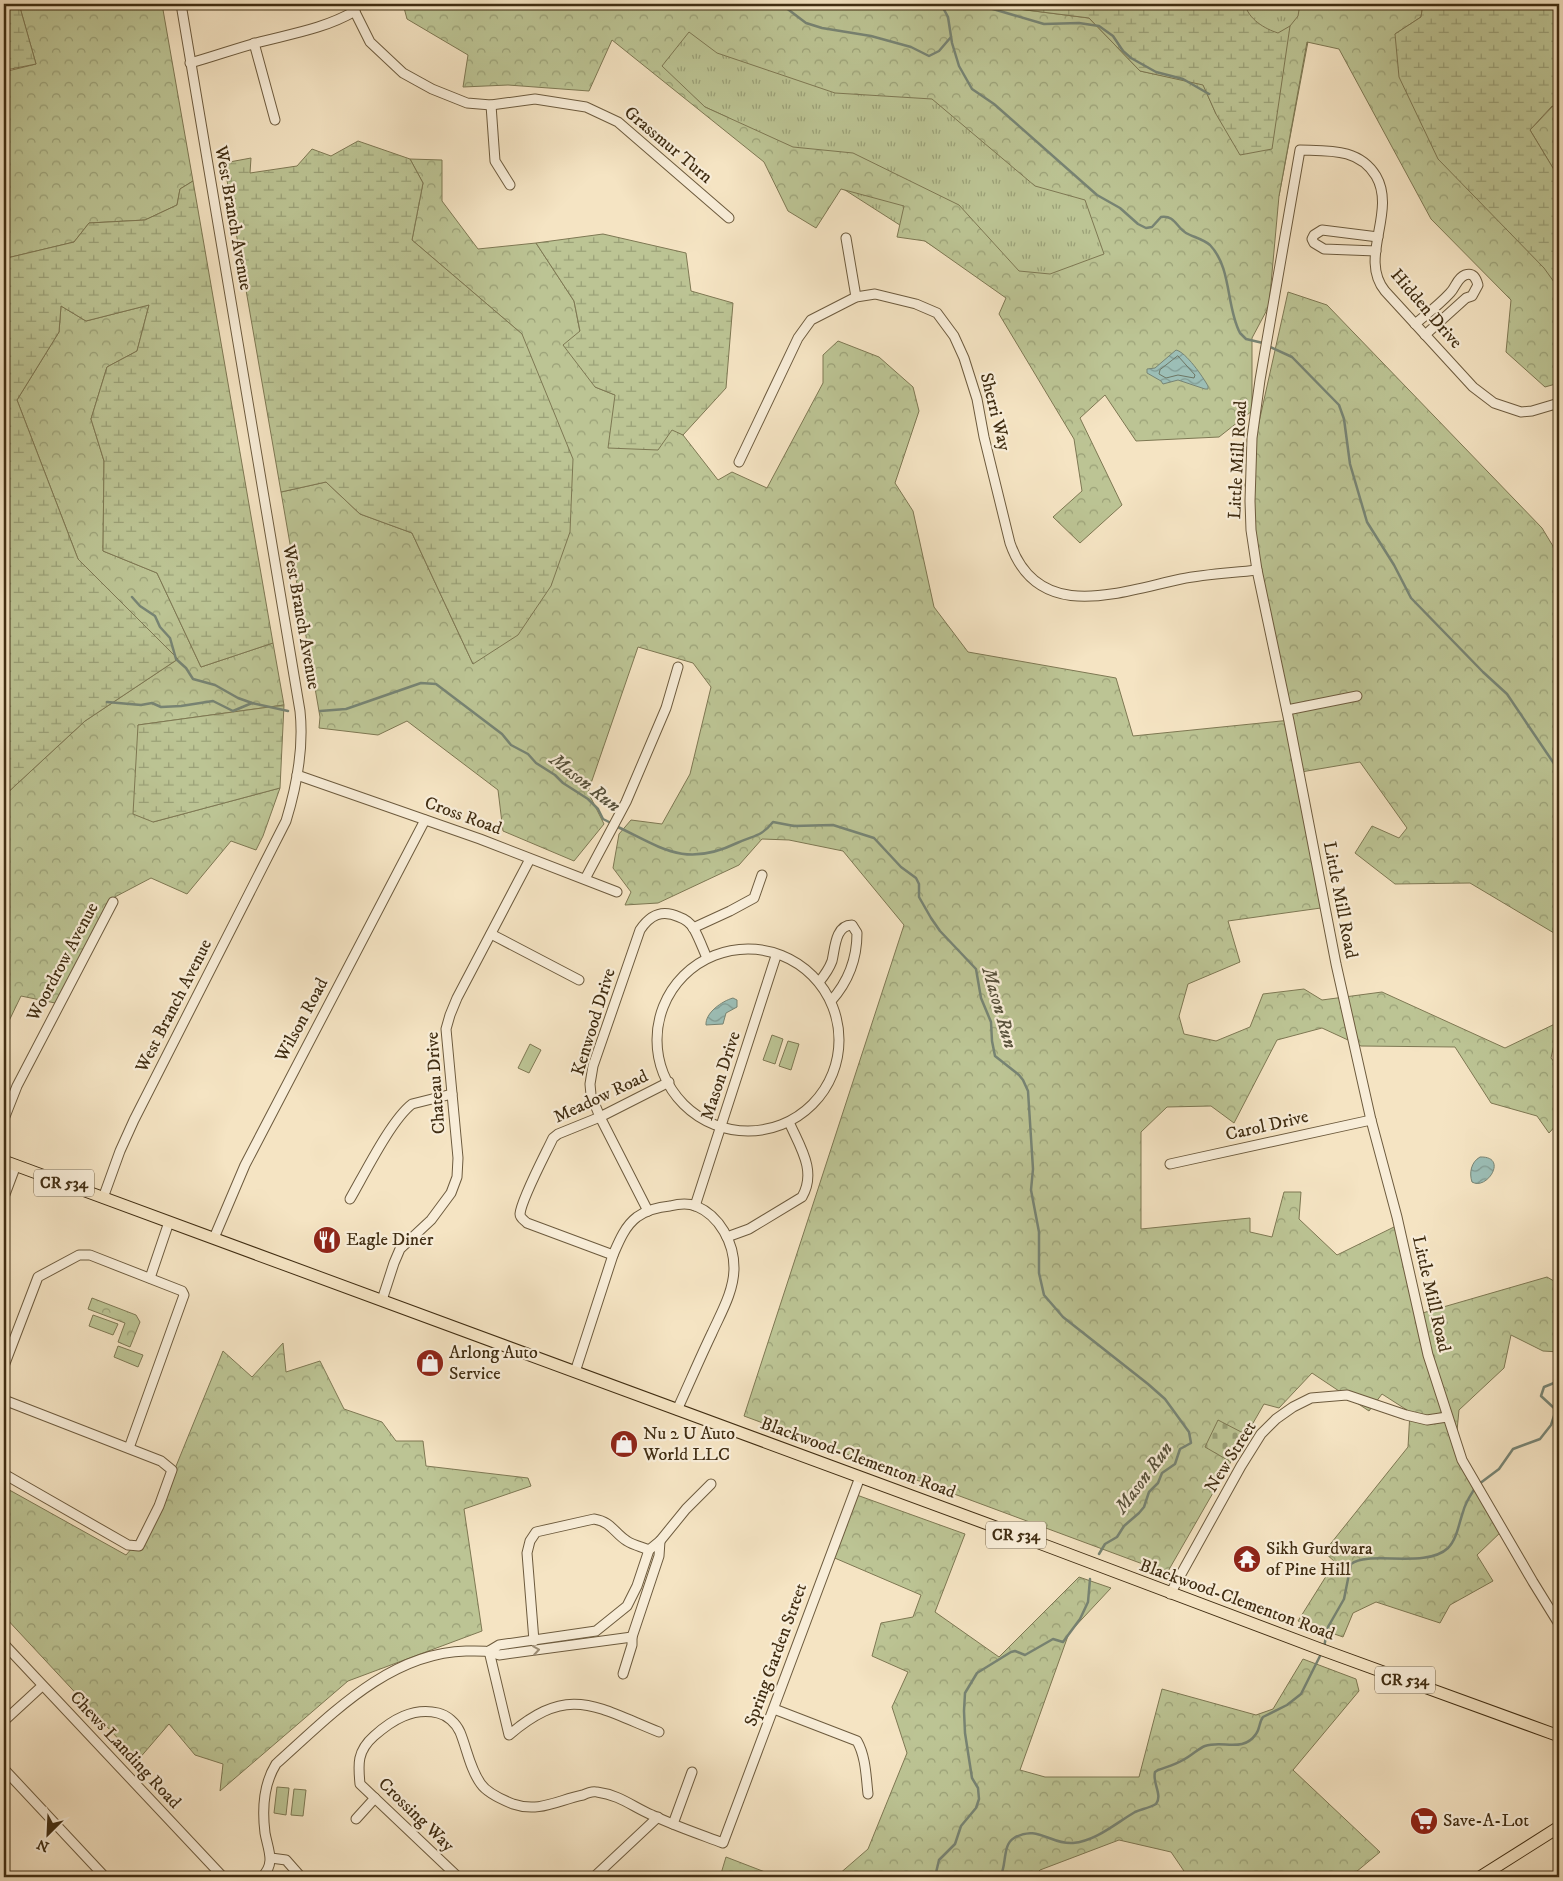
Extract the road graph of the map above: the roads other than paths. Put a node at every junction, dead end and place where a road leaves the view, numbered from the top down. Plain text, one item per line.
1 (181, 4) edge
2 (353, 7) edge
3 (254, 43) junction
4 (190, 63) junction
5 (491, 104) junction
6 (275, 120) dead end
7 (1300, 150) joint
8 (510, 185) dead end
9 (729, 218) dead end
10 (1378, 237) junction
11 (846, 238) dead end
12 (1376, 251) junction
13 (856, 297) junction
14 (1415, 324) junction
15 (1425, 335) junction
16 (1559, 403) edge
17 (739, 462) dead end
18 (1258, 570) junction
19 (678, 667) dead end
20 (1357, 696) dead end
21 (1287, 710) junction
22 (297, 775) junction
23 (425, 820) junction
24 (530, 859) junction
25 (762, 875) dead end
26 (585, 879) junction
27 (617, 892) dead end
28 (113, 902) dead end
29 (693, 928) junction
30 (490, 934) junction
31 (776, 956) junction
32 (707, 958) junction
33 (579, 980) dead end
34 (819, 982) junction
35 (831, 1000) junction
36 (669, 1082) junction
37 (452, 1094) junction
38 (600, 1117) junction
39 (4, 1119) edge
40 (1371, 1120) junction
41 (789, 1122) junction
42 (721, 1129) junction
43 (4, 1161) edge
44 (1170, 1164) dead end
45 (16, 1165) junction
46 (4, 1197) edge
47 (103, 1198) junction
48 (350, 1199) dead end
49 (695, 1206) junction
50 (648, 1211) junction
51 (169, 1222) junction
52 (728, 1237) junction
53 (214, 1238) junction
54 (613, 1255) junction
55 (150, 1278) junction
56 (382, 1300) junction
57 (4, 1366) edge
58 (575, 1372) junction
59 (4, 1400) edge
60 (677, 1410) junction
61 (1447, 1417) junction
62 (129, 1448) junction
63 (4, 1474) edge
64 (860, 1477) junction
65 (711, 1484) dead end
66 (660, 1541) junction
67 (649, 1550) junction
68 (1170, 1594) junction
69 (1559, 1624) edge
70 (597, 1636) junction
71 (632, 1637) junction
72 (534, 1640) junction
73 (4, 1644) edge
74 (489, 1651) junction
75 (623, 1674) dead end
76 (42, 1686) junction
77 (774, 1709) junction
78 (4, 1721) edge
79 (659, 1732) dead end
80 (1559, 1736) edge
81 (4, 1769) edge
82 (692, 1772) dead end
83 (868, 1794) dead end
84 (375, 1798) junction
85 (658, 1818) junction
86 (356, 1819) dead end
87 (673, 1824) junction
88 (1559, 1827) edge
89 (723, 1843) joint
90 (271, 1858) junction
91 (265, 1876) edge
92 (105, 1877) edge
93 (222, 1877) edge
94 (301, 1877) edge
95 (458, 1877) edge
96 (594, 1877) edge
97 (1480, 1877) edge

1 - 4 street, West Branch Avenue
2 - 3 street
2 - 5 street, Grassmur Turn
3 - 4 street
3 - 6 street
4 - 22 street, West Branch Avenue
5 - 8 street
5 - 9 street, Grassmur Turn
7 - 10 street, Hidden Drive
7 - 18 street, Little Mill Road
10 - 12 street, Hidden Drive
10 - 12 street
11 - 13 street
12 - 14 street, Hidden Drive
13 - 17 street, Sherri Way
13 - 18 street, Sherri Way
14 - 15 street, Hidden Drive
14 - 15 street
15 - 16 street, Hidden Drive
18 - 21 street, Little Mill Road
19 - 26 street
20 - 21 street
21 - 40 street, Little Mill Road
22 - 23 street, Cross Road
22 - 47 street, West Branch Avenue
23 - 24 street, Cross Road
23 - 53 street, Wilson Road
24 - 26 street, Cross Road
24 - 30 street, Chateau Drive
25 - 29 street
26 - 27 street, Cross Road
28 - 39 street, Woordrow Avenue
29 - 32 street, Kenwood Drive
29 - 38 street, Kenwood Drive
30 - 33 street
30 - 37 street, Chateau Drive
31 - 32 street
31 - 34 street
31 - 42 street, Mason Drive
32 - 36 street
34 - 35 street
34 - 35 street
35 - 41 street
36 - 38 street, Meadow Road
36 - 42 street
37 - 48 street
37 - 56 street, Chateau Drive
38 - 50 street, Kenwood Drive
38 - 54 street, Meadow Road
40 - 44 street, Carol Drive
40 - 61 street, Little Mill Road
41 - 42 street
41 - 52 street
42 - 49 street, Mason Drive
43 - 45 main road, Blackwood-Clementon Road / CR 534
45 - 46 street
45 - 47 main road, Blackwood-Clementon Road / CR 534
47 - 51 main road, Blackwood-Clementon Road / CR 534
49 - 50 street
49 - 52 street
50 - 54 street
51 - 53 main road, Blackwood-Clementon Road / CR 534
51 - 55 street
52 - 60 street
53 - 56 main road, Blackwood-Clementon Road / CR 534
54 - 58 street
55 - 57 street
55 - 62 street
56 - 58 main road, Blackwood-Clementon Road / CR 534
58 - 60 main road, Blackwood-Clementon Road / CR 534
59 - 62 street
60 - 64 main road, Blackwood-Clementon Road / CR 534
61 - 68 street, New Street
61 - 69 street, Little Mill Road
62 - 63 street
64 - 68 main road, Blackwood-Clementon Road / CR 534
64 - 77 street, Spring Garden Street
65 - 66 street
66 - 67 street
66 - 71 street
67 - 70 street
67 - 72 street
68 - 80 main road, Blackwood-Clementon Road / CR 534
70 - 71 street
70 - 72 street
74 -> 70 street
71 - 75 street
72 - 74 street
73 - 76 street, Chews Landing Road
74 - 79 street
74 - 90 street
76 - 78 street
76 - 93 street, Chews Landing Road
77 - 83 street
77 - 89 street, Spring Garden Street
81 - 92 street
82 - 87 street
84 - 85 street, Crossing Way
84 - 86 street
84 - 95 street, Crossing Way
85 - 87 street, Crossing Way
85 - 96 street
87 - 89 street, Crossing Way
88 - 97 main road
90 - 91 street
90 - 94 street

